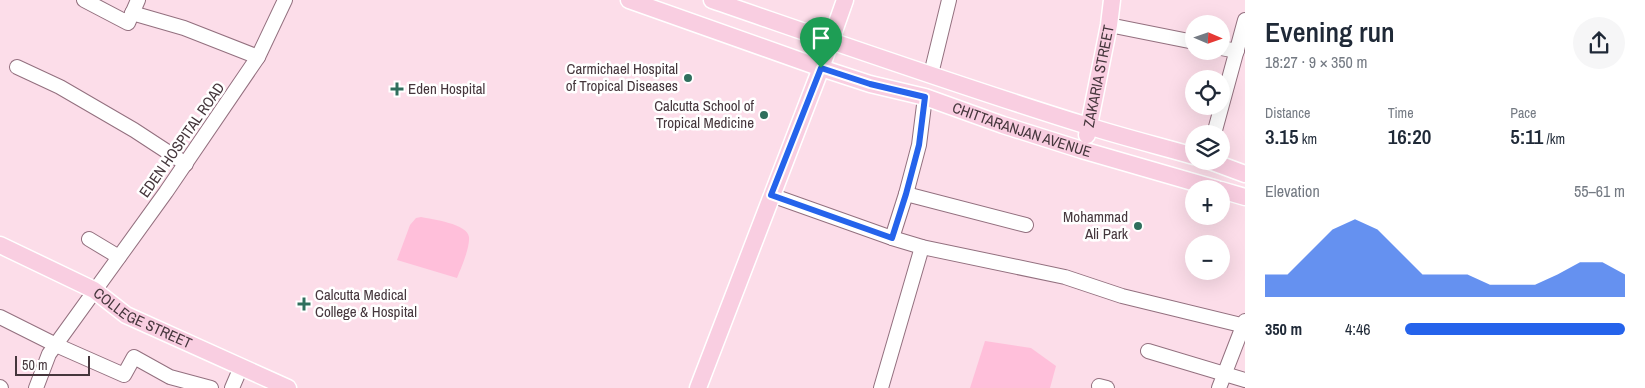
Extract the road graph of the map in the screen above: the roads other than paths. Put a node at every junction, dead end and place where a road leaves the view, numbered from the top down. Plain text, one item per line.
1 (84, 0) edge
2 (138, 0) edge
3 (285, 0) edge
4 (629, 0) edge
5 (712, 0) edge
6 (845, 0) edge
7 (949, 0) edge
8 (1112, 0) edge
9 (132, 13) junction
10 (1245, 20) edge
11 (1109, 25) junction
12 (1185, 40) edge
13 (830, 41) junction
14 (1230, 50) edge
15 (1237, 51) junction
16 (258, 57) junction
17 (17, 67) dead end
18 (821, 68) junction
19 (931, 74) junction
20 (925, 97) junction
21 (1216, 125) edge
22 (1090, 127) junction
23 (1082, 150) junction
24 (1185, 153) edge
25 (186, 164) junction
26 (1230, 168) edge
27 (1245, 174) edge
28 (1186, 180) edge
29 (1230, 193) edge
30 (906, 194) junction
31 (771, 195) junction
32 (1245, 197) edge
33 (1026, 225) dead end
34 (892, 238) junction
35 (89, 239) dead end
36 (0, 245) edge
37 (922, 247) junction
38 (119, 258) junction
39 (94, 290) junction
40 (0, 316) edge
41 (1245, 324) edge
42 (56, 345) junction
43 (1148, 351) dead end
44 (241, 367) junction
45 (1224, 374) junction
46 (1245, 380) edge
47 (36, 388) edge
48 (211, 388) edge
49 (232, 388) edge
50 (288, 388) edge
51 (698, 388) edge
52 (881, 388) edge
53 (1219, 388) edge

1 - 9 street
2 - 9 street
3 - 16 street, EDEN HOSPITAL ROAD
4 - 18 main road, CHITTARANJAN AVENUE
5 - 13 main road
6 - 13 main road
7 - 19 street
8 - 11 main road, ZAKARIA STREET
9 - 16 street
10 - 15 street
11 - 12 street
11 - 22 main road, ZAKARIA STREET
13 - 18 main road
13 - 19 main road
14 - 15 street
15 - 21 street
16 - 25 street, EDEN HOSPITAL ROAD
17 - 25 street
18 - 20 main road, CHITTARANJAN AVENUE
18 - 31 main road
19 - 22 main road
20 - 23 main road, CHITTARANJAN AVENUE
20 - 30 street
22 - 23 main road, ZAKARIA STREET
22 - 24 main road
23 - 28 main road, CHITTARANJAN AVENUE
25 - 38 street, EDEN HOSPITAL ROAD
26 - 27 main road
29 - 32 main road
30 - 33 street
30 - 34 street
31 - 34 street
31 - 51 main road
34 - 37 street
35 - 38 street
36 - 39 main road, COLLEGE STREET
37 - 41 street
37 - 52 street
38 - 39 street, EDEN HOSPITAL ROAD
39 - 42 street, EDEN HOSPITAL ROAD
39 - 44 main road, COLLEGE STREET
40 - 42 street
41 - 45 street
42 - 47 street, EDEN HOSPITAL ROAD
42 - 48 street
43 - 45 street
44 - 49 street
44 - 50 main road, COLLEGE STREET
45 - 46 street
45 - 53 street

